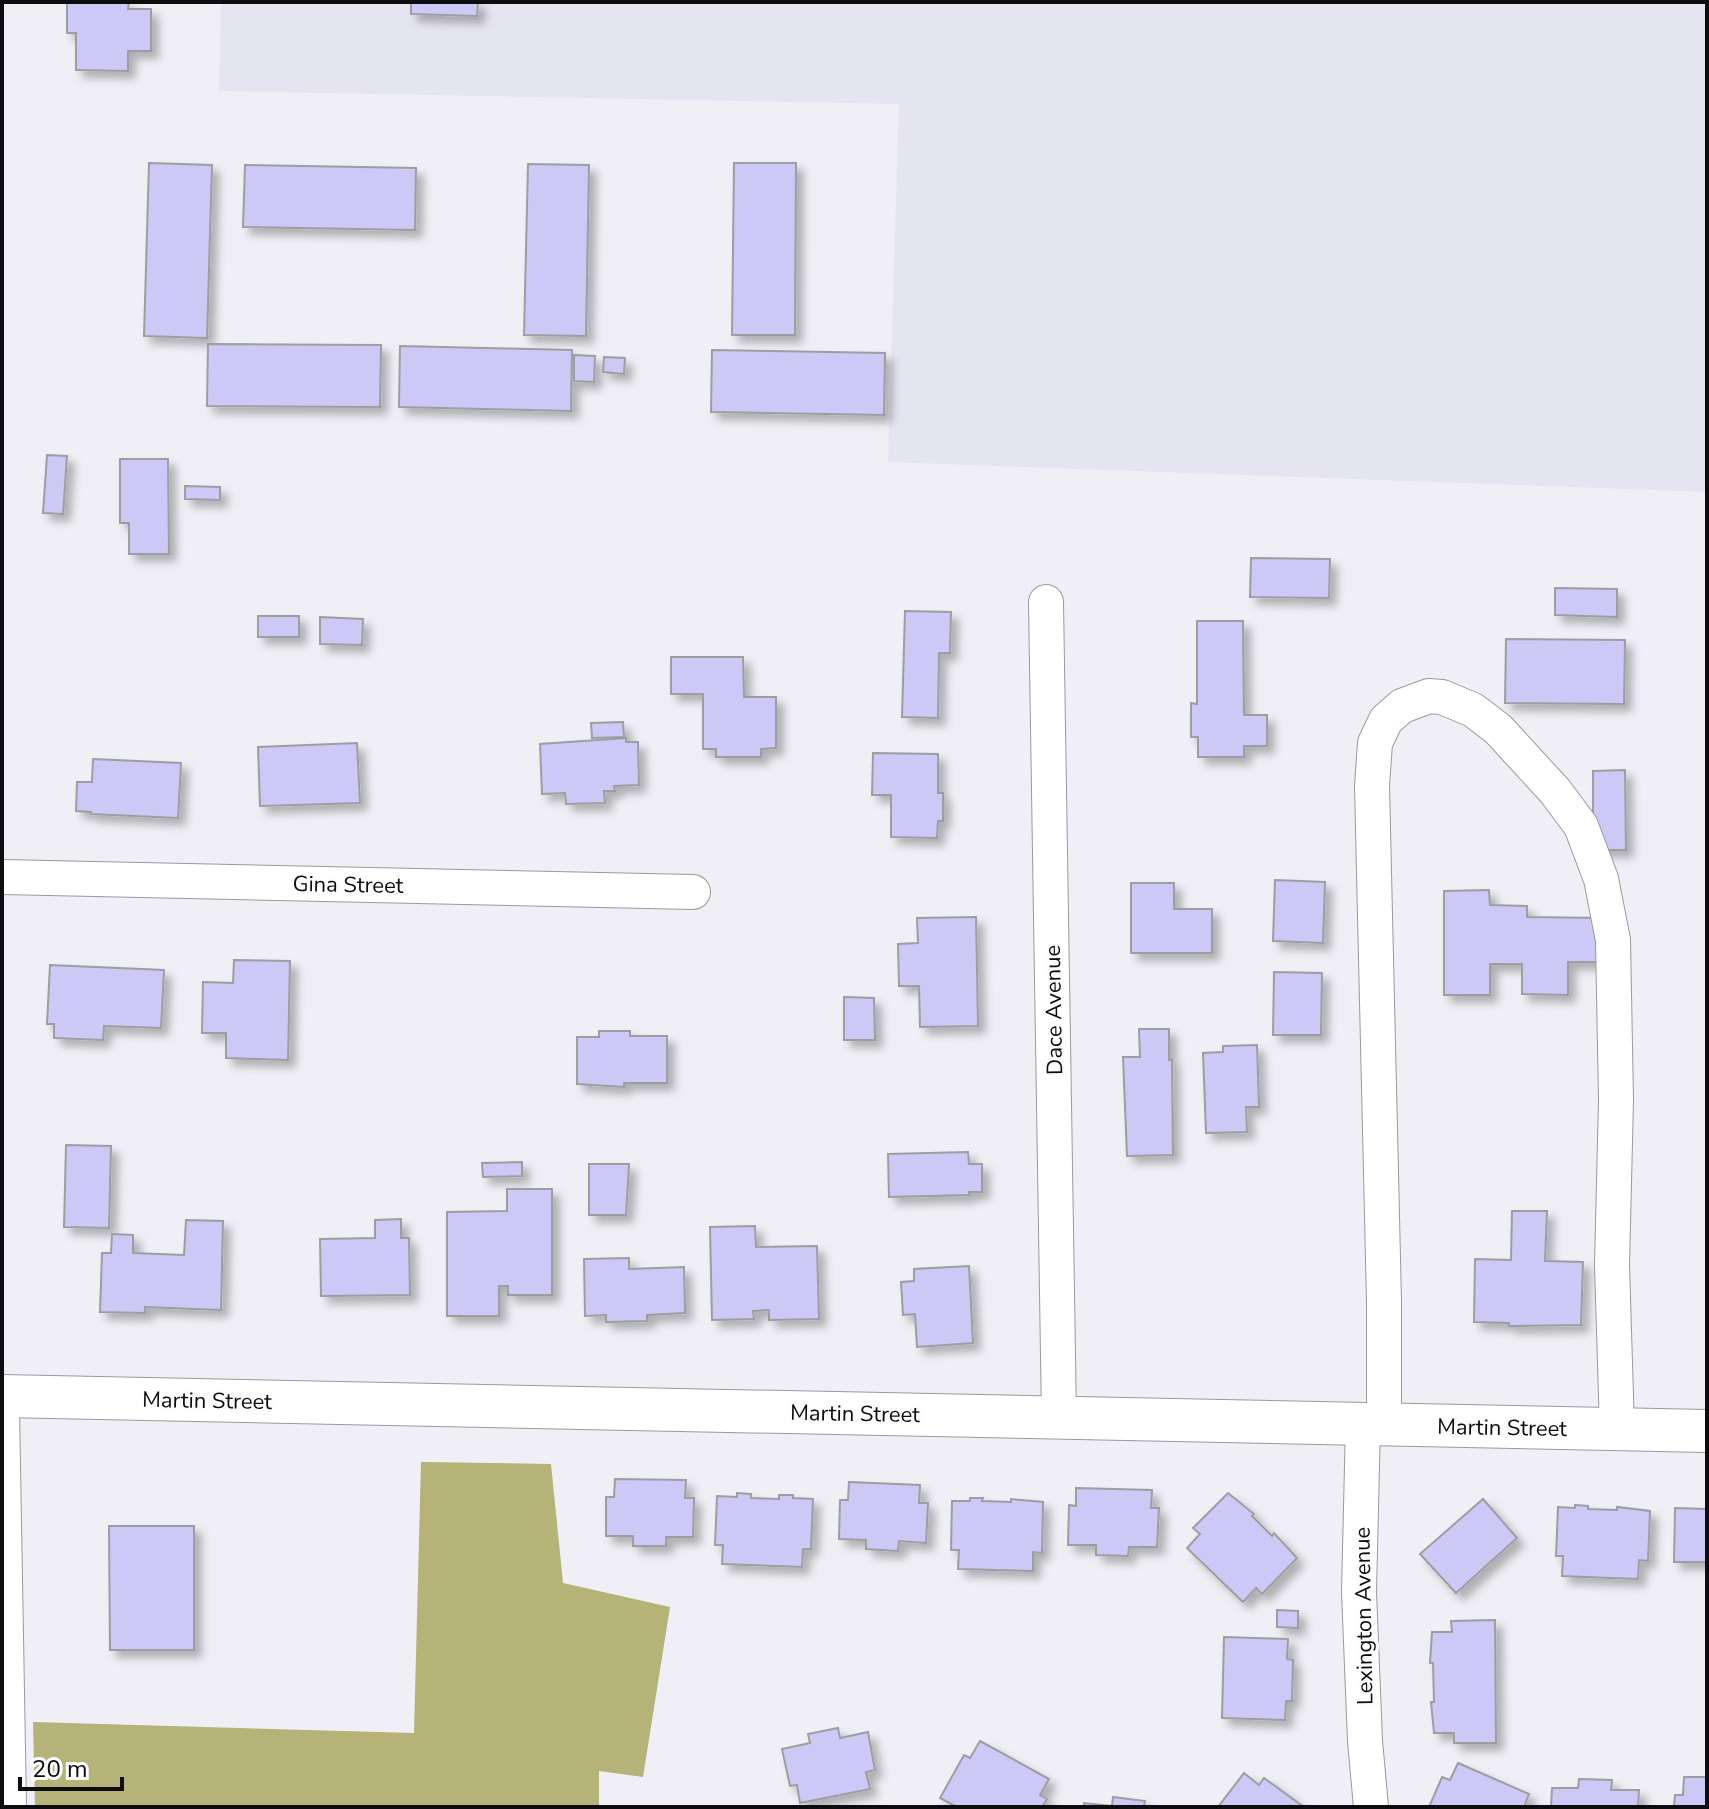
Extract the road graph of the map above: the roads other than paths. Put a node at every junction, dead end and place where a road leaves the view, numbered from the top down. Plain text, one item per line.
1 (1046, 602) dead end
2 (2, 877) edge
3 (693, 892) dead end
4 (2, 1396) edge
5 (2, 1408) edge
6 (1059, 1418) junction
7 (1374, 1424) junction
8 (1617, 1429) junction
9 (1707, 1431) edge
10 (9, 1807) edge
11 (1371, 1807) edge

1 - 6 street, Dace Avenue
2 - 3 street, Gina Street
4 - 6 street, Martin Street
5 - 10 street
6 - 7 street, Martin Street
7 - 8 street, Martin Street
7 - 8 street, Lexington Avenue
7 - 11 street, Lexington Avenue
8 - 9 street, Martin Street

